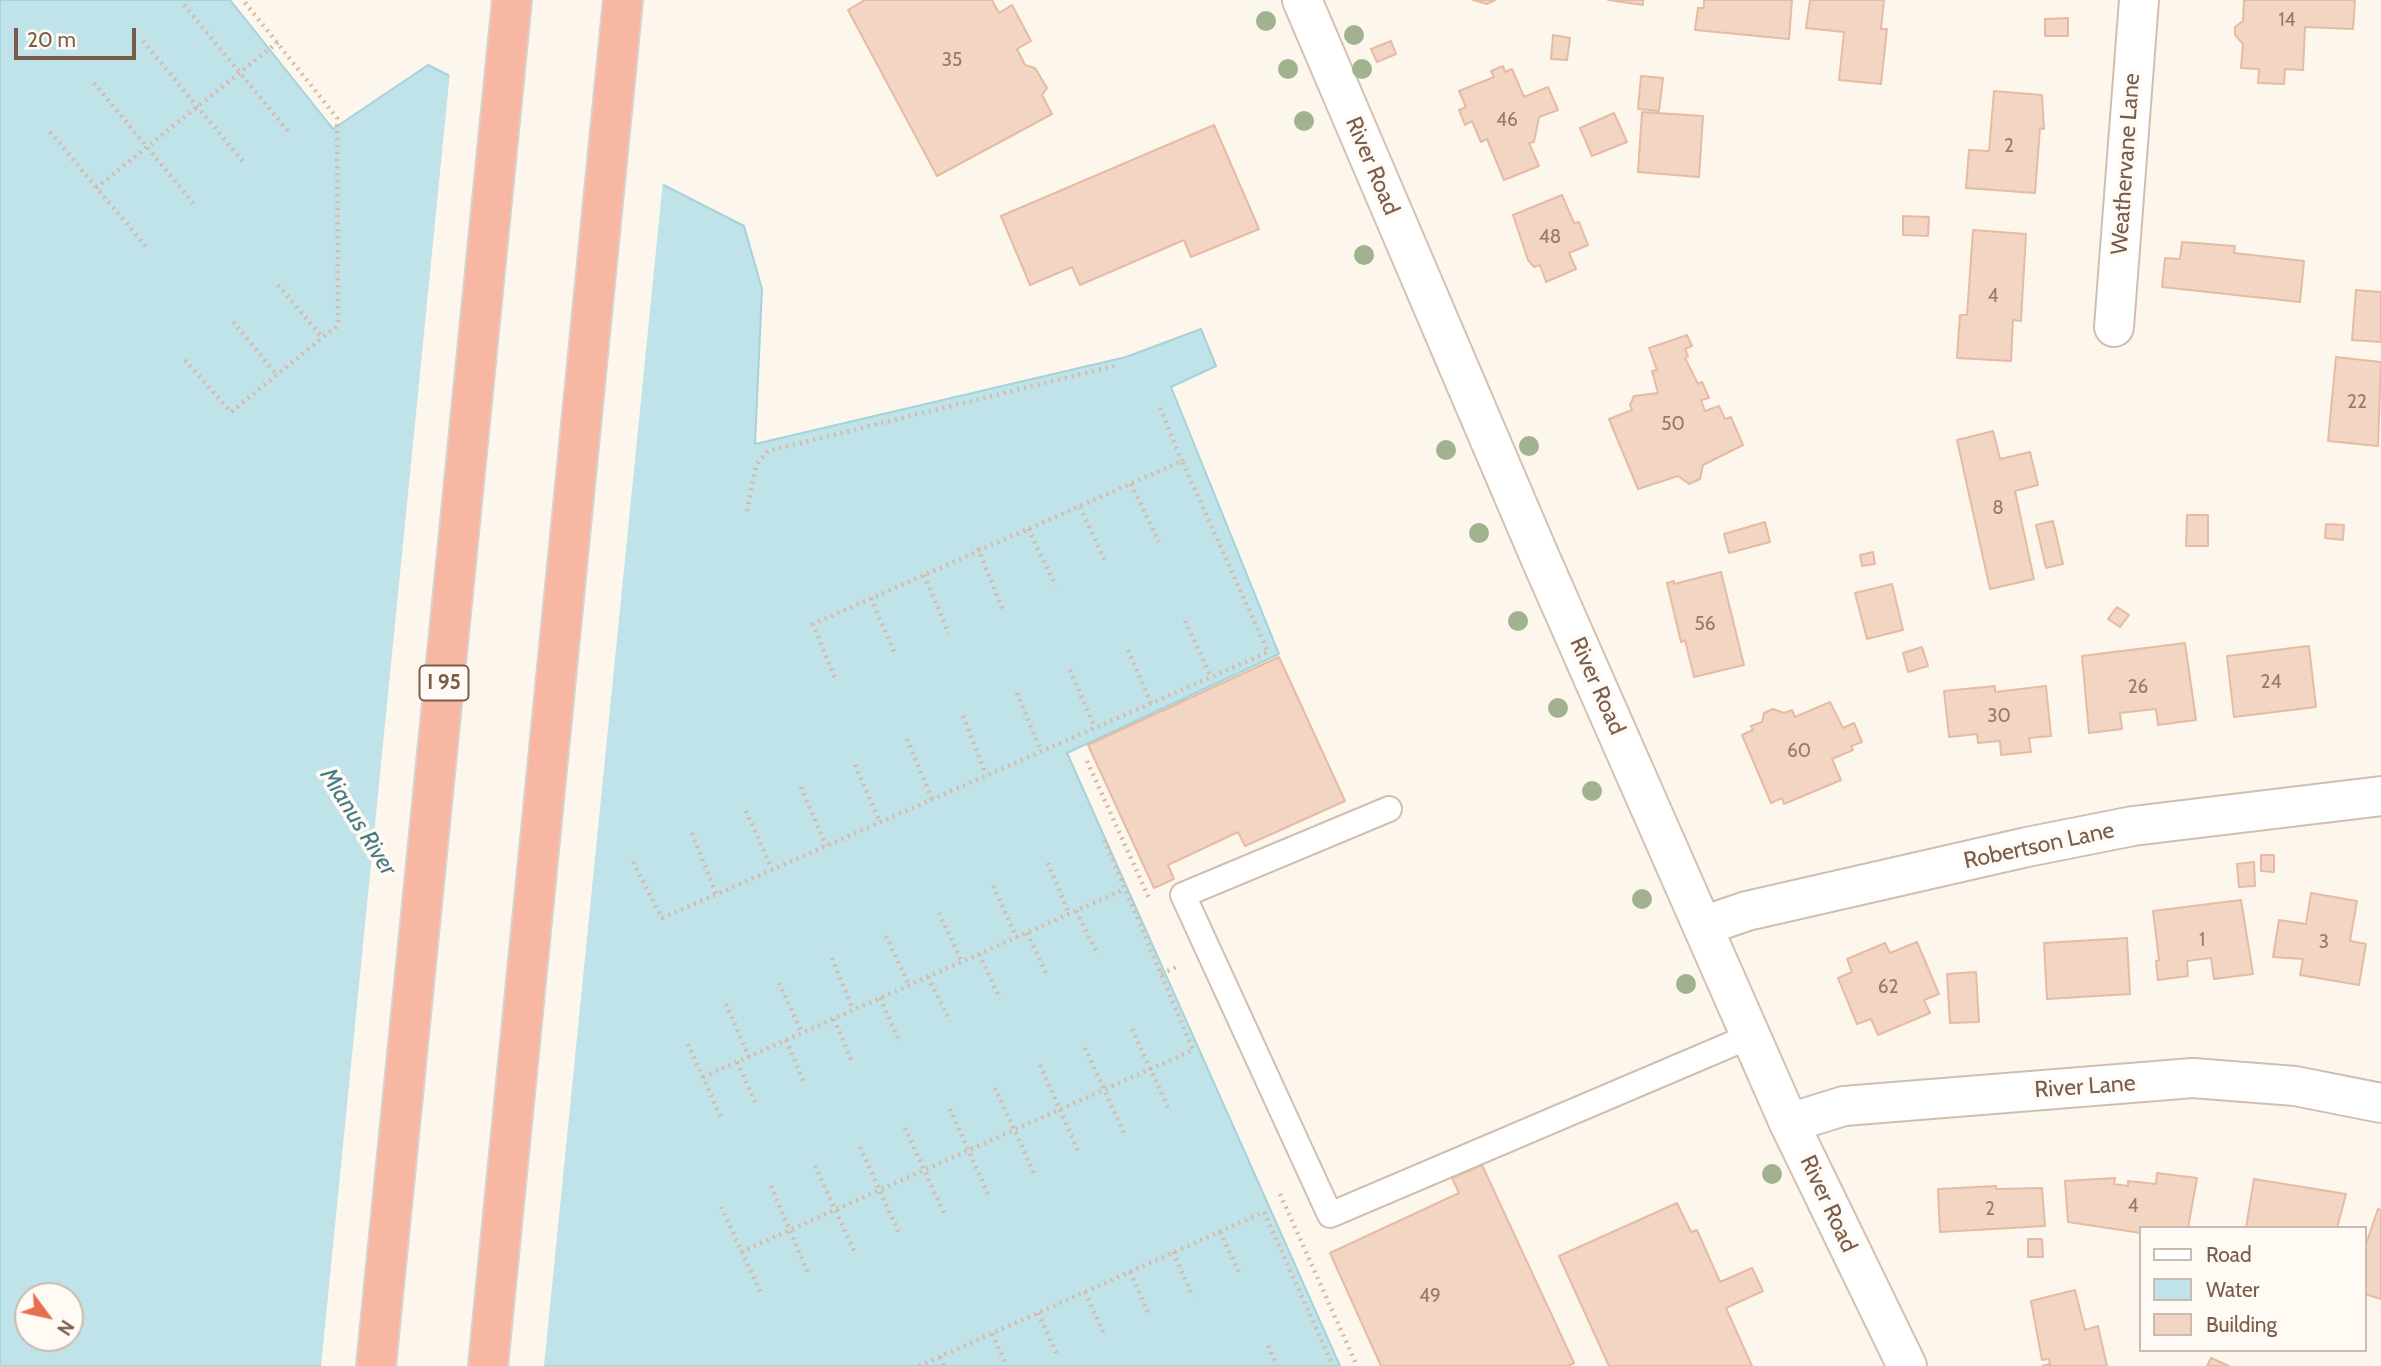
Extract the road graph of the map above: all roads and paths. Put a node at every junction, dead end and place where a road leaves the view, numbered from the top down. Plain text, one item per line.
1 (243, 0) edge
2 (512, 0) edge
3 (623, 0) edge
4 (1302, 0) edge
5 (2139, 0) edge
6 (184, 5) dead end
7 (143, 41) dead end
8 (275, 44) junction
9 (240, 73) junction
10 (94, 83) dead end
11 (197, 107) junction
12 (288, 131) dead end
13 (50, 132) dead end
14 (147, 147) junction
15 (244, 163) dead end
16 (96, 188) junction
17 (194, 204) dead end
18 (148, 249) dead end
19 (278, 285) dead end
20 (233, 322) dead end
21 (2114, 327) dead end
22 (322, 337) junction
23 (185, 360) dead end
24 (1118, 365) dead end
25 (277, 375) junction
26 (1160, 408) dead end
27 (1182, 461) junction
28 (1131, 484) junction
29 (1080, 507) junction
30 (747, 511) dead end
31 (1028, 529) junction
32 (1159, 542) dead end
33 (978, 548) dead end
34 (1106, 564) dead end
35 (924, 575) junction
36 (1056, 586) dead end
37 (871, 598) junction
38 (1003, 611) dead end
39 (1185, 621) dead end
40 (949, 634) dead end
41 (1128, 650) dead end
42 (895, 654) dead end
43 (1070, 670) dead end
44 (1211, 677) junction
45 (835, 678) dead end
46 (1017, 693) dead end
47 (1151, 703) junction
48 (963, 716) dead end
49 (1096, 728) junction
50 (907, 739) dead end
51 (1041, 751) junction
52 (855, 765) dead end
53 (986, 775) junction
54 (801, 787) dead end
55 (2381, 796) edge
56 (932, 799) junction
57 (1389, 809) dead end
58 (746, 811) dead end
59 (880, 822) junction
60 (692, 833) dead end
61 (1104, 839) dead end
62 (826, 846) junction
63 (634, 862) dead end
64 (1048, 863) dead end
65 (772, 869) junction
66 (993, 886) dead end
67 (1125, 889) junction
68 (716, 894) junction
69 (1076, 911) junction
70 (939, 913) dead end
71 (1069, 914) junction
72 (1703, 926) junction
73 (1027, 933) junction
74 (886, 936) dead end
75 (1017, 938) junction
76 (979, 954) junction
77 (1098, 955) dead end
78 (832, 958) dead end
79 (962, 962) junction
80 (1179, 966) dead end
81 (1161, 974) junction
82 (928, 977) junction
83 (1048, 977) dead end
84 (779, 983) dead end
85 (909, 985) junction
86 (880, 998) junction
87 (1000, 999) dead end
88 (726, 1004) dead end
89 (853, 1010) junction
90 (834, 1019) junction
91 (950, 1021) dead end
92 (1132, 1028) dead end
93 (802, 1033) junction
94 (1753, 1035) junction
95 (786, 1040) junction
96 (900, 1043) dead end
97 (688, 1044) dead end
98 (1085, 1048) dead end
99 (749, 1057) junction
100 (737, 1062) junction
101 (853, 1064) dead end
102 (1040, 1065) dead end
103 (1149, 1069) junction
104 (703, 1077) junction
105 (805, 1085) dead end
106 (995, 1088) dead end
107 (1105, 1090) junction
108 (2381, 1103) edge
109 (757, 1106) dead end
110 (950, 1109) dead end
111 (1060, 1109) junction
112 (1170, 1112) dead end
113 (722, 1120) dead end
114 (1789, 1123) junction
115 (905, 1128) dead end
116 (1015, 1129) junction
117 (1124, 1133) dead end
118 (860, 1147) dead end
119 (968, 1150) junction
120 (1079, 1153) dead end
121 (815, 1166) dead end
122 (924, 1170) junction
123 (1034, 1173) dead end
124 (771, 1186) dead end
125 (879, 1190) junction
126 (988, 1194) dead end
127 (721, 1208) dead end
128 (835, 1210) junction
129 (944, 1213) dead end
130 (790, 1230) junction
131 (1220, 1232) junction
132 (899, 1233) dead end
133 (741, 1252) junction
134 (1174, 1252) junction
135 (855, 1253) dead end
136 (1130, 1272) junction
137 (808, 1273) dead end
138 (1240, 1274) dead end
139 (1084, 1292) junction
140 (761, 1293) dead end
141 (1193, 1297) dead end
142 (1038, 1313) junction
143 (1149, 1315) dead end
144 (992, 1334) junction
145 (1105, 1336) dead end
146 (1268, 1346) dead end
147 (1058, 1356) dead end
148 (940, 1357) junction
149 (376, 1366) edge
150 (488, 1366) edge
151 (919, 1366) edge
152 (944, 1366) edge
153 (1007, 1366) edge
154 (1277, 1366) edge
155 (1333, 1366) edge
156 (1907, 1366) edge

1 - 8 path
2 - 149 highway, I 95
3 - 150 highway
4 - 72 street, River Road
5 - 21 street, Weathervane Lane
6 - 9 path
7 - 11 path
8 - 9 path
8 - 22 path
9 - 11 path
9 - 12 path
10 - 14 path
11 - 14 path
11 - 15 path
13 - 16 path
14 - 16 path
14 - 17 path
16 - 18 path
19 - 22 path
20 - 25 path
22 - 25 path
23 - 25 path
24 - 30 path
26 - 27 path
27 - 28 path
27 - 44 path
28 - 29 path
28 - 32 path
29 - 31 path
29 - 34 path
31 - 35 path
31 - 36 path
33 - 38 path
35 - 37 path
35 - 40 path
37 - 42 path
37 - 45 path
39 - 44 path
41 - 47 path
43 - 49 path
44 - 47 path
46 - 51 path
47 - 49 path
48 - 53 path
49 - 51 path
50 - 56 path
51 - 53 path
52 - 59 path
53 - 56 path
54 - 62 path
55 - 72 street, Robertson Lane
56 - 59 path
57 - 94 lane
58 - 65 path
59 - 62 path
60 - 68 path
61 - 67 path
62 - 65 path
63 - 68 path
64 - 71 path
65 - 68 path
66 - 75 path
67 - 69 path
67 - 81 path
69 - 71 path
69 - 77 path
70 - 79 path
71 - 73 path
72 - 94 street, River Road
73 - 75 path
73 - 83 path
74 - 85 path
75 - 76 path
76 - 79 path
76 - 87 path
78 - 89 path
79 - 82 path
80 - 81 path
81 - 103 path
82 - 85 path
82 - 91 path
84 - 93 path
85 - 86 path
86 - 89 path
86 - 96 path
88 - 99 path
89 - 90 path
90 - 93 path
90 - 101 path
92 - 103 path
93 - 95 path
94 - 114 street, River Road
95 - 99 path
95 - 105 path
97 - 104 path
98 - 107 path
99 - 100 path
100 - 104 path
100 - 109 path
102 - 111 path
103 - 107 path
103 - 112 path
104 - 113 path
106 - 116 path
107 - 111 path
107 - 117 path
108 - 114 street, River Lane
110 - 119 path
111 - 116 path
111 - 120 path
114 - 156 street, River Road
115 - 122 path
116 - 119 path
116 - 123 path
118 - 125 path
119 - 122 path
119 - 126 path
121 - 128 path
122 - 125 path
122 - 129 path
124 - 130 path
125 - 128 path
125 - 132 path
127 - 133 path
128 - 130 path
128 - 135 path
130 - 133 path
130 - 137 path
131 - 134 path
131 - 138 path
131 - 155 path
133 - 140 path
134 - 136 path
134 - 141 path
136 - 139 path
136 - 143 path
139 - 142 path
139 - 145 path
142 - 144 path
142 - 147 path
144 - 148 path
144 - 153 path
146 - 154 path
148 - 151 path
148 - 152 path

